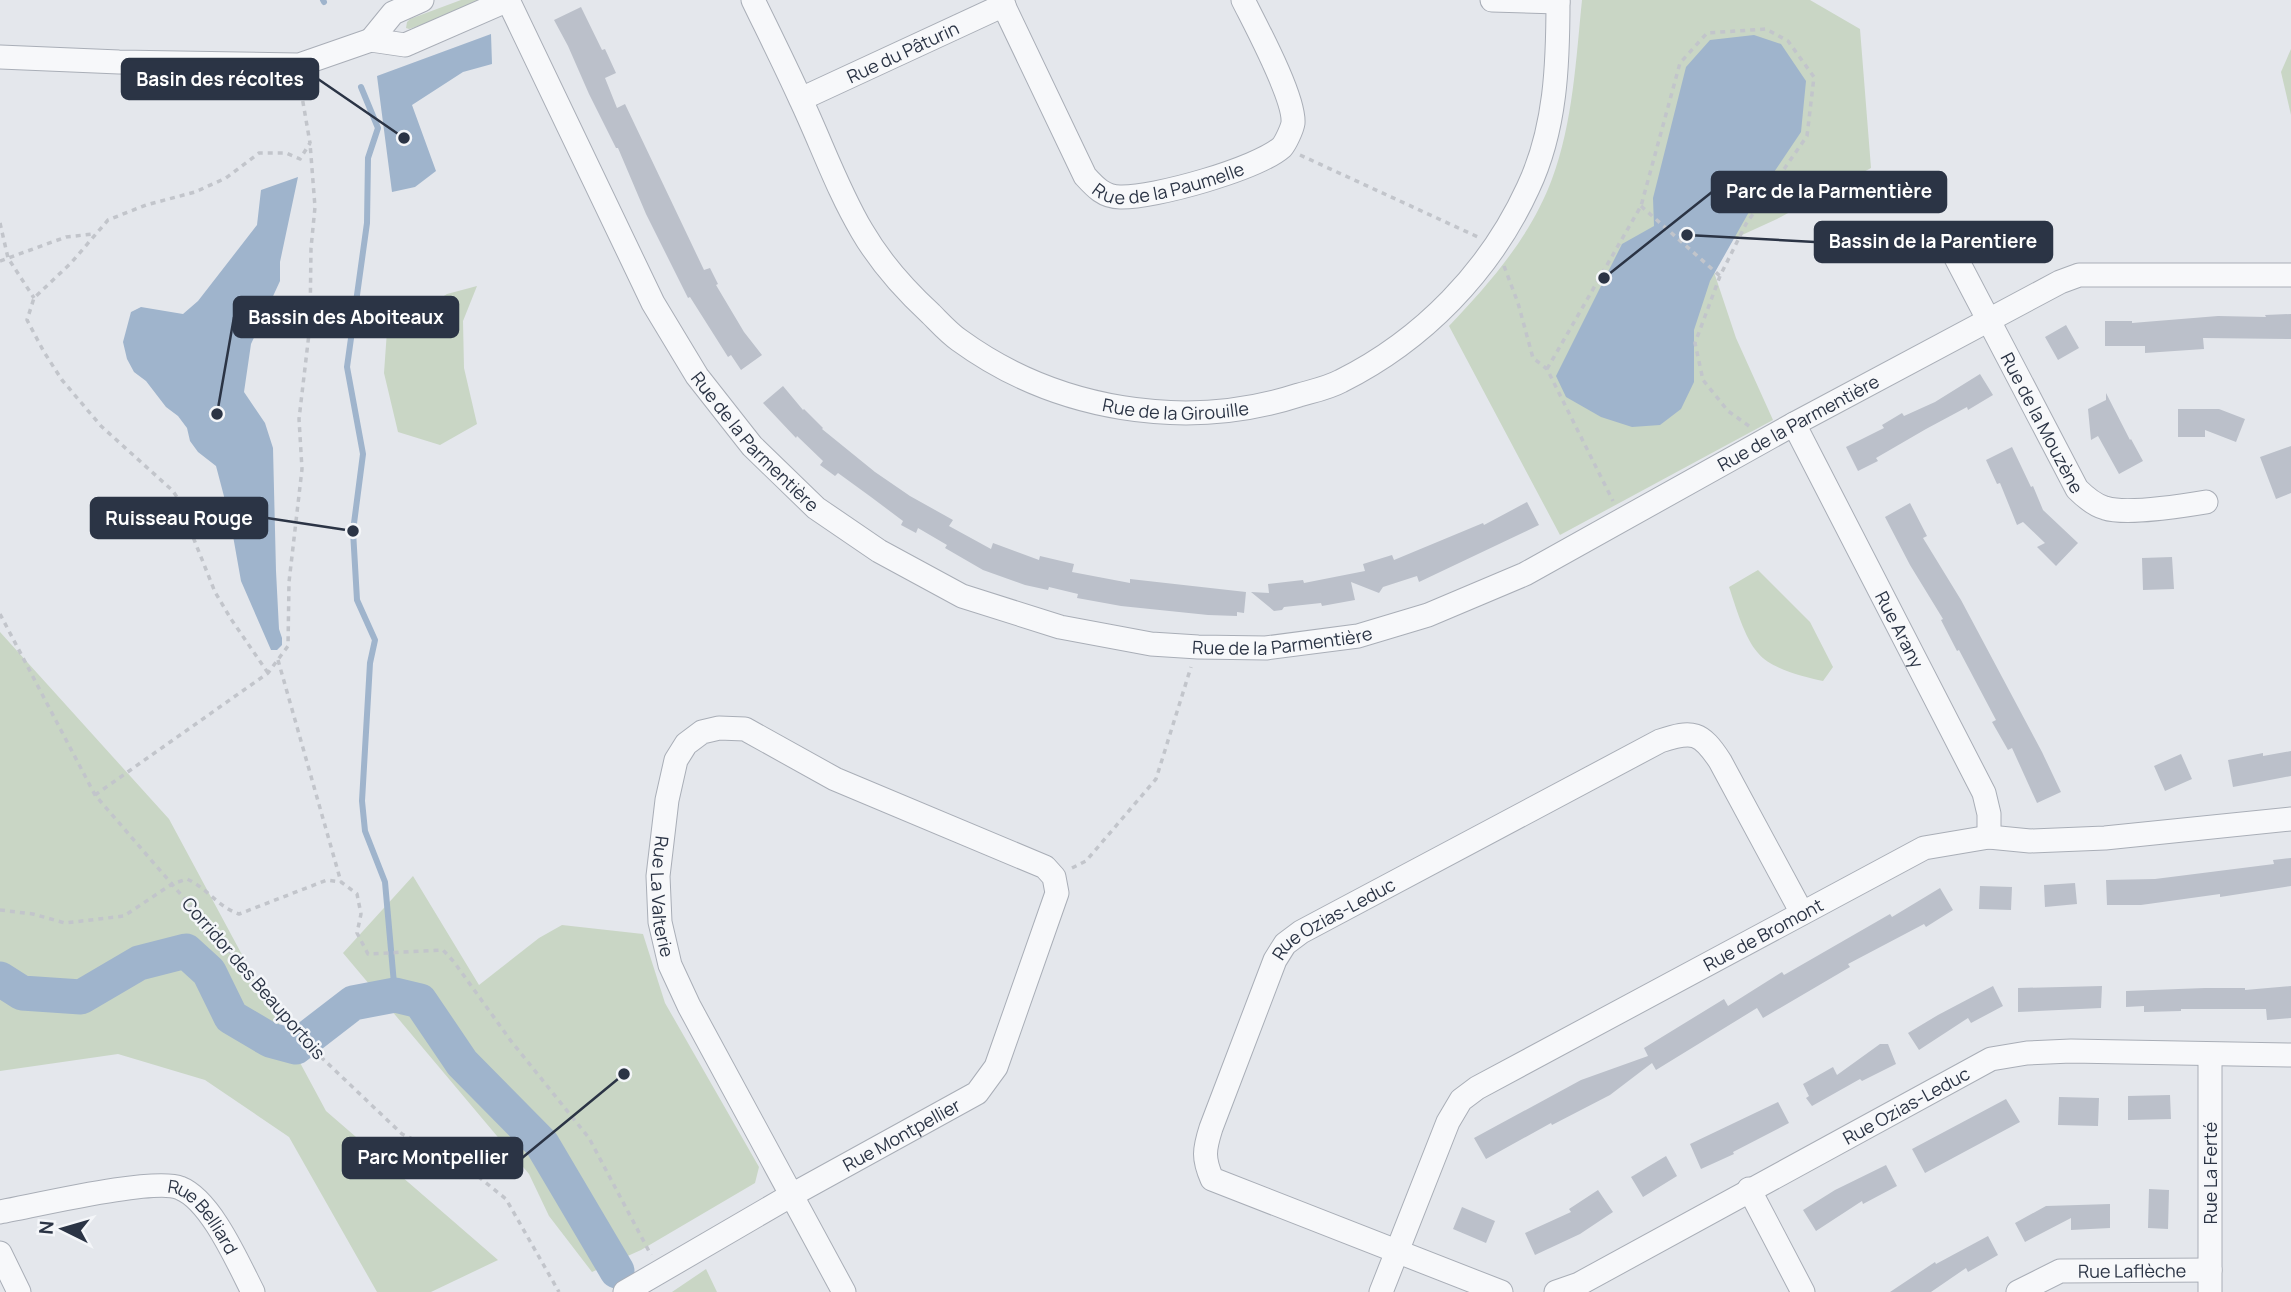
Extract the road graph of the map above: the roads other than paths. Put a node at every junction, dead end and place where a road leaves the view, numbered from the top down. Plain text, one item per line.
1 (422, 0) edge
2 (508, 0) edge
3 (753, 0) edge
4 (1243, 0) edge
5 (1492, 0) edge
6 (1558, 1) edge
7 (1002, 2) edge
8 (372, 40) junction
9 (0, 57) edge
10 (801, 99) junction
11 (1944, 235) dead end
12 (2291, 275) edge
13 (1989, 321) junction
14 (1794, 424) junction
15 (2206, 502) dead end
16 (2291, 818) edge
17 (1989, 837) junction
18 (1054, 877) joint
19 (1802, 913) junction
20 (2210, 1055) junction
21 (2291, 1055) edge
22 (1749, 1189) junction
23 (790, 1196) junction
24 (0, 1212) edge
25 (1397, 1252) junction
26 (0, 1253) edge
27 (2210, 1281) edge
28 (19, 1292) edge
29 (253, 1292) edge
30 (625, 1292) edge
31 (844, 1292) edge
32 (1381, 1292) edge
33 (1501, 1292) edge
34 (1556, 1292) edge
35 (1803, 1292) edge
36 (2018, 1292) edge

1 - 8 street
2 - 8 street
2 - 14 street, Rue de la Parmentière
3 - 10 street, Rue de la Girouille
4 - 7 street, Rue de la Paumelle
5 - 6 street, Rue de la Girouille
6 - 10 street, Rue de la Girouille
7 - 10 street, Rue du Pâturin
8 - 9 street
11 - 13 street, Rue de la Mouzène
12 - 13 street, Rue de la Parmentière
13 - 14 street, Rue de la Parmentière
13 - 15 street, Rue de la Mouzène
14 - 17 street, Rue Arany
16 - 17 street, Rue de Bromont
17 - 19 street, Rue de Bromont
18 - 23 street, Rue Montpellier
18 - 23 street, Rue La Valterie
19 - 25 street, Rue de Bromont
19 - 25 street, Rue Ozias-Leduc
20 - 21 street, Rue Ozias-Leduc
20 - 22 street, Rue Ozias-Leduc
20 - 27 street, Rue La Ferté
22 - 34 street, Rue Ozias-Leduc
22 - 35 street
23 - 30 street, Rue Montpellier
23 - 31 street, Rue La Valterie
24 - 29 street, Rue Belliard
25 - 32 street, Rue de Bromont
25 - 33 street, Rue Ozias-Leduc
26 - 28 street
27 - 36 street, Rue Laflèche

